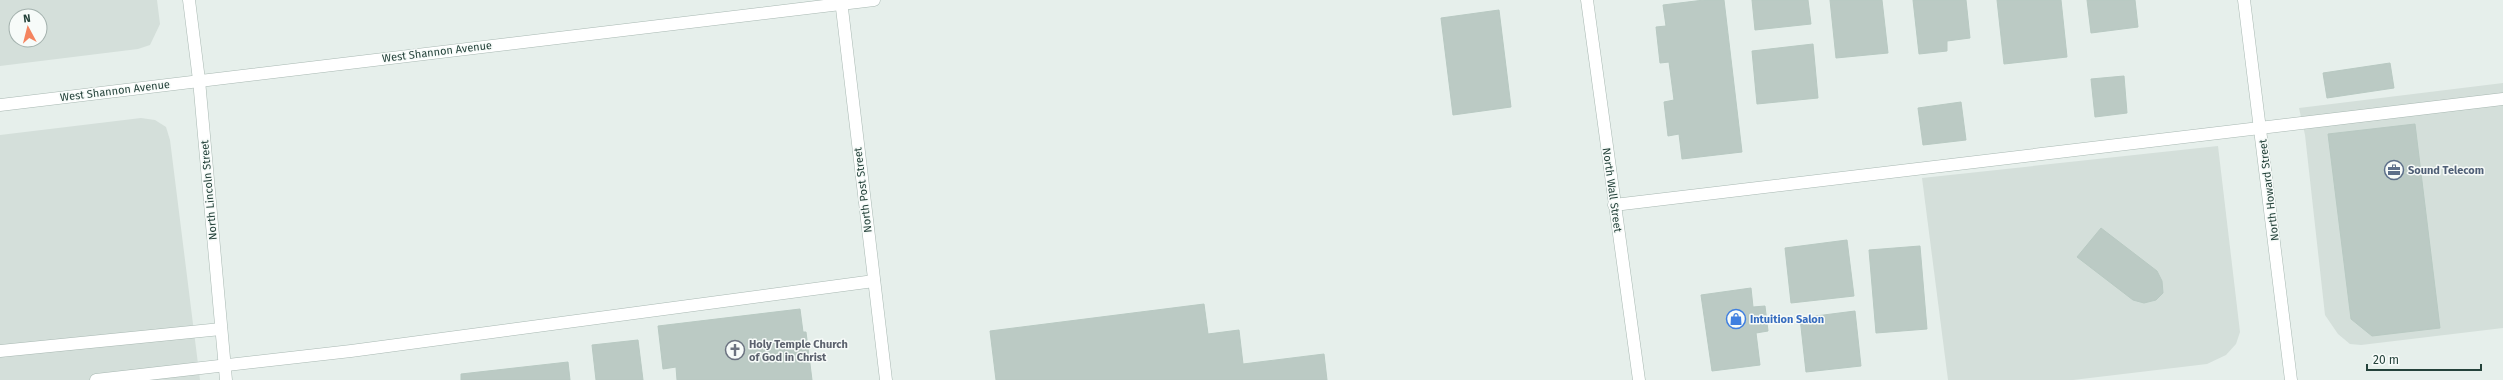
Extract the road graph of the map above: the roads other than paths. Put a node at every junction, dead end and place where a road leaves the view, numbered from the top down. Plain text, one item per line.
1 (190, 0) edge
2 (874, 0) edge
3 (1587, 0) edge
4 (2244, 0) edge
5 (841, 2) edge
6 (199, 80) junction
7 (2503, 99) edge
8 (0, 105) edge
9 (2261, 128) junction
10 (1614, 205) junction
11 (874, 281) junction
12 (221, 329) junction
13 (0, 351) edge
14 (224, 364) junction
15 (96, 380) edge
16 (226, 380) edge
17 (886, 380) edge
18 (1639, 380) edge
19 (2291, 380) edge

1 - 6 street, North Lincoln Street
2 - 5 street, West Shannon Avenue
3 - 10 street, North Wall Street
4 - 9 street, North Howard Street
5 - 6 street, West Shannon Avenue
5 - 11 street, North Post Street
6 - 8 street, West Shannon Avenue
6 - 12 street, North Lincoln Street
7 - 9 street
9 - 10 street
9 - 19 street, North Howard Street
10 - 18 street, North Wall Street
11 - 14 street
11 - 17 street, North Post Street
12 - 13 street
12 - 14 street, North Lincoln Street
14 - 15 street
14 - 16 street, North Lincoln Street

